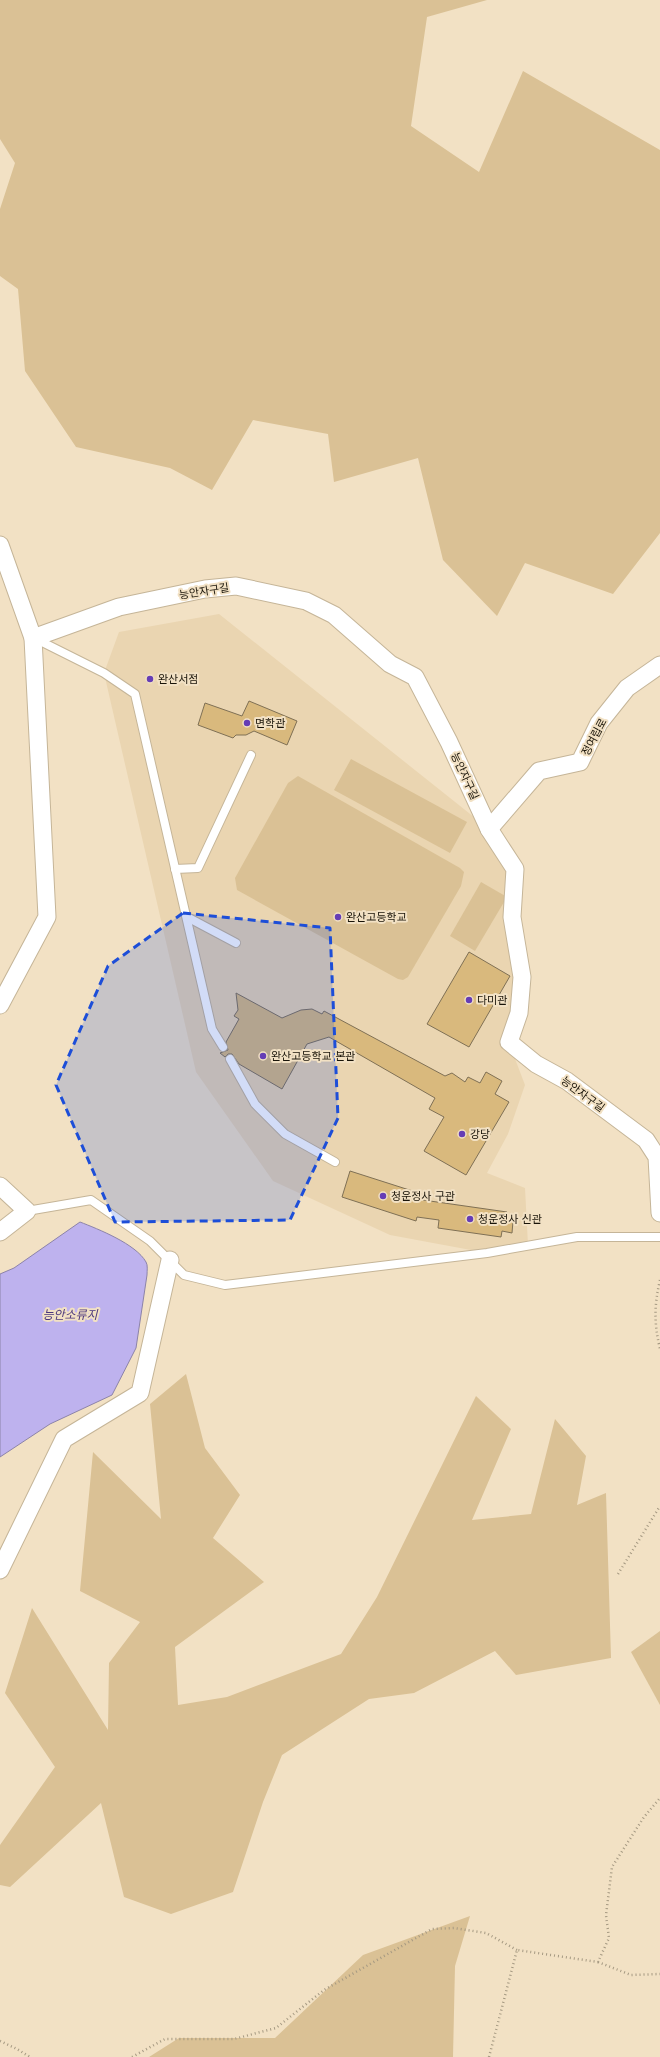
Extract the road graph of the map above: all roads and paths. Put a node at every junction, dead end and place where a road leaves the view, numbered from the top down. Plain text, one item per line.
1 (0, 545) edge
2 (34, 638) junction
3 (660, 665) edge
4 (251, 755) dead end
5 (489, 829) junction
6 (175, 868) junction
7 (187, 917) junction
8 (236, 943) dead end
9 (0, 1005) edge
10 (223, 1047) dead end
11 (230, 1059) dead end
12 (335, 1162) dead end
13 (0, 1186) edge
14 (27, 1211) junction
15 (660, 1213) edge
16 (0, 1232) edge
17 (660, 1237) edge
18 (170, 1260) junction
19 (660, 1280) edge
20 (660, 1349) edge
21 (660, 1506) edge
22 (0, 1570) edge
23 (618, 1574) dead end
24 (660, 1798) edge
25 (517, 1950) junction
26 (598, 1962) junction
27 (660, 1974) edge
28 (0, 2041) edge
29 (30, 2057) edge
30 (132, 2057) edge
31 (489, 2057) edge

1 - 2 street
2 - 5 street, 능안자구길
2 - 6 lane
2 - 9 street
3 - 5 street, 정여립로
4 - 6 lane
5 - 15 street, 능안자구길
6 - 7 lane
7 - 8 lane
7 - 10 lane
11 - 12 lane
13 - 14 street
14 - 16 street
14 - 18 lane
17 - 18 lane
18 - 22 street
19 - 20 path
21 - 23 path
24 - 26 path
25 - 26 path
25 - 30 path
25 - 31 path
26 - 27 path
28 - 29 path

